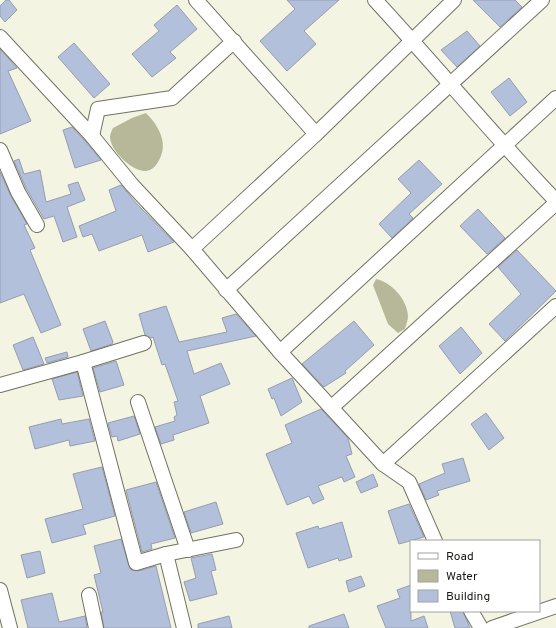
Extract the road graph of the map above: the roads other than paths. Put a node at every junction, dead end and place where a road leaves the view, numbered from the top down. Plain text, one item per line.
1 (196, 0) edge
2 (375, 0) edge
3 (454, 0) edge
4 (542, 0) edge
5 (0, 37) edge
6 (412, 40) junction
7 (234, 41) junction
8 (451, 83) junction
9 (556, 98) edge
10 (316, 134) junction
11 (92, 136) junction
12 (504, 146) junction
13 (0, 151) edge
14 (556, 202) edge
15 (37, 225) dead end
16 (192, 249) junction
17 (226, 290) junction
18 (556, 306) edge
19 (144, 343) dead end
20 (280, 352) junction
21 (83, 362) junction
22 (0, 385) edge
23 (138, 402) dead end
24 (332, 407) junction
25 (383, 464) junction
26 (236, 540) dead end
27 (435, 540) edge
28 (188, 550) junction
29 (166, 554) junction
30 (0, 590) edge
31 (88, 595) dead end
32 (556, 606) edge
33 (473, 612) edge
34 (539, 612) edge
35 (540, 612) edge
36 (10, 628) edge
37 (96, 628) edge
38 (184, 628) edge
39 (481, 628) edge
40 (492, 628) edge

1 - 7 street
2 - 6 street
3 - 6 street
4 - 8 street
5 - 11 street
6 - 8 street
6 - 10 street
7 - 10 street
7 - 11 street
8 - 12 street
8 - 17 street
9 - 12 street
10 - 16 street
11 - 16 street
12 - 14 street
12 - 20 street
13 - 15 street
14 - 24 street
16 - 17 street
17 - 20 street
18 - 25 street
19 - 21 street
20 - 24 street
21 - 22 street
21 - 29 street
23 - 28 street
24 - 25 street
25 - 27 street
26 - 28 street
28 - 29 street
29 - 38 street
30 - 36 street
31 - 37 street
32 - 35 street
33 - 39 street
34 - 40 street

